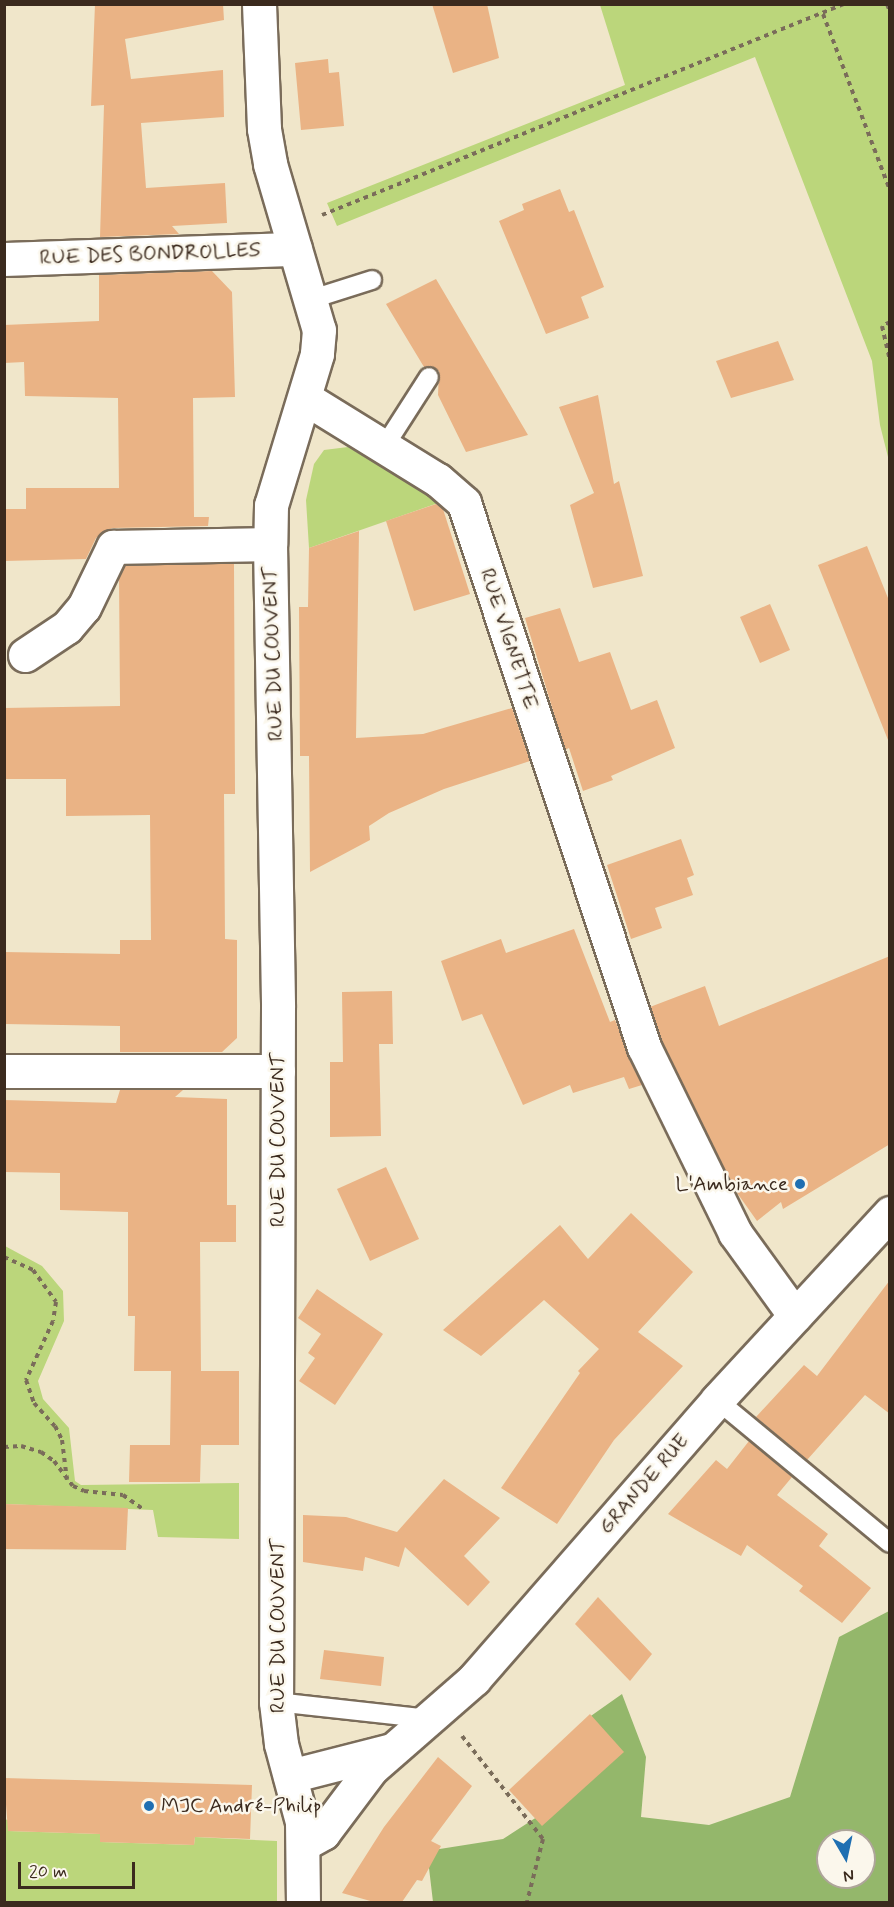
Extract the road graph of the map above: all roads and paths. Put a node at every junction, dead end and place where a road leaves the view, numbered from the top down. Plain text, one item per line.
1 (259, 4) edge
2 (844, 4) edge
3 (887, 4) edge
4 (890, 12) edge
5 (823, 13) junction
6 (890, 190) edge
7 (291, 239) junction
8 (4, 260) edge
9 (372, 280) dead end
10 (312, 299) junction
11 (890, 322) edge
12 (890, 360) edge
13 (429, 376) dead end
14 (304, 398) junction
15 (384, 447) junction
16 (270, 544) junction
17 (25, 655) dead end
18 (4, 1071) edge
19 (278, 1071) junction
20 (890, 1213) edge
21 (4, 1257) edge
22 (795, 1316) junction
23 (717, 1400) junction
24 (4, 1447) edge
25 (67, 1480) junction
26 (143, 1509) dead end
27 (890, 1543) edge
28 (276, 1702) junction
29 (445, 1725) junction
30 (394, 1750) junction
31 (290, 1776) junction
32 (305, 1844) junction
33 (303, 1893) edge
34 (527, 1902) edge

1 - 7 street
2 - 5 path
3 - 4 path
5 - 6 path
5 - 7 path
7 - 8 street, RUE DES BONDROLLES
7 - 10 street
9 - 10 lane
10 - 14 street
11 - 12 path
13 - 15 lane
14 - 15 street, RUE VIGNETTE
14 - 16 street, RUE DU COUVENT
15 - 22 street, RUE VIGNETTE
16 - 17 street
16 - 19 street, RUE DU COUVENT
18 - 19 street
19 - 28 street, RUE DU COUVENT
20 - 22 street, GRANDE RUE
21 - 25 path
22 - 23 street, GRANDE RUE
23 - 27 lane
23 - 29 street, GRANDE RUE
24 - 25 path
25 - 26 path
28 - 29 lane
28 - 31 street, RUE DU COUVENT
29 - 30 street, GRANDE RUE
29 - 34 path
30 - 31 street, GRANDE RUE
30 - 32 street, GRANDE RUE
31 - 32 street, RUE DU COUVENT
32 - 33 street, RUE DU COUVENT

